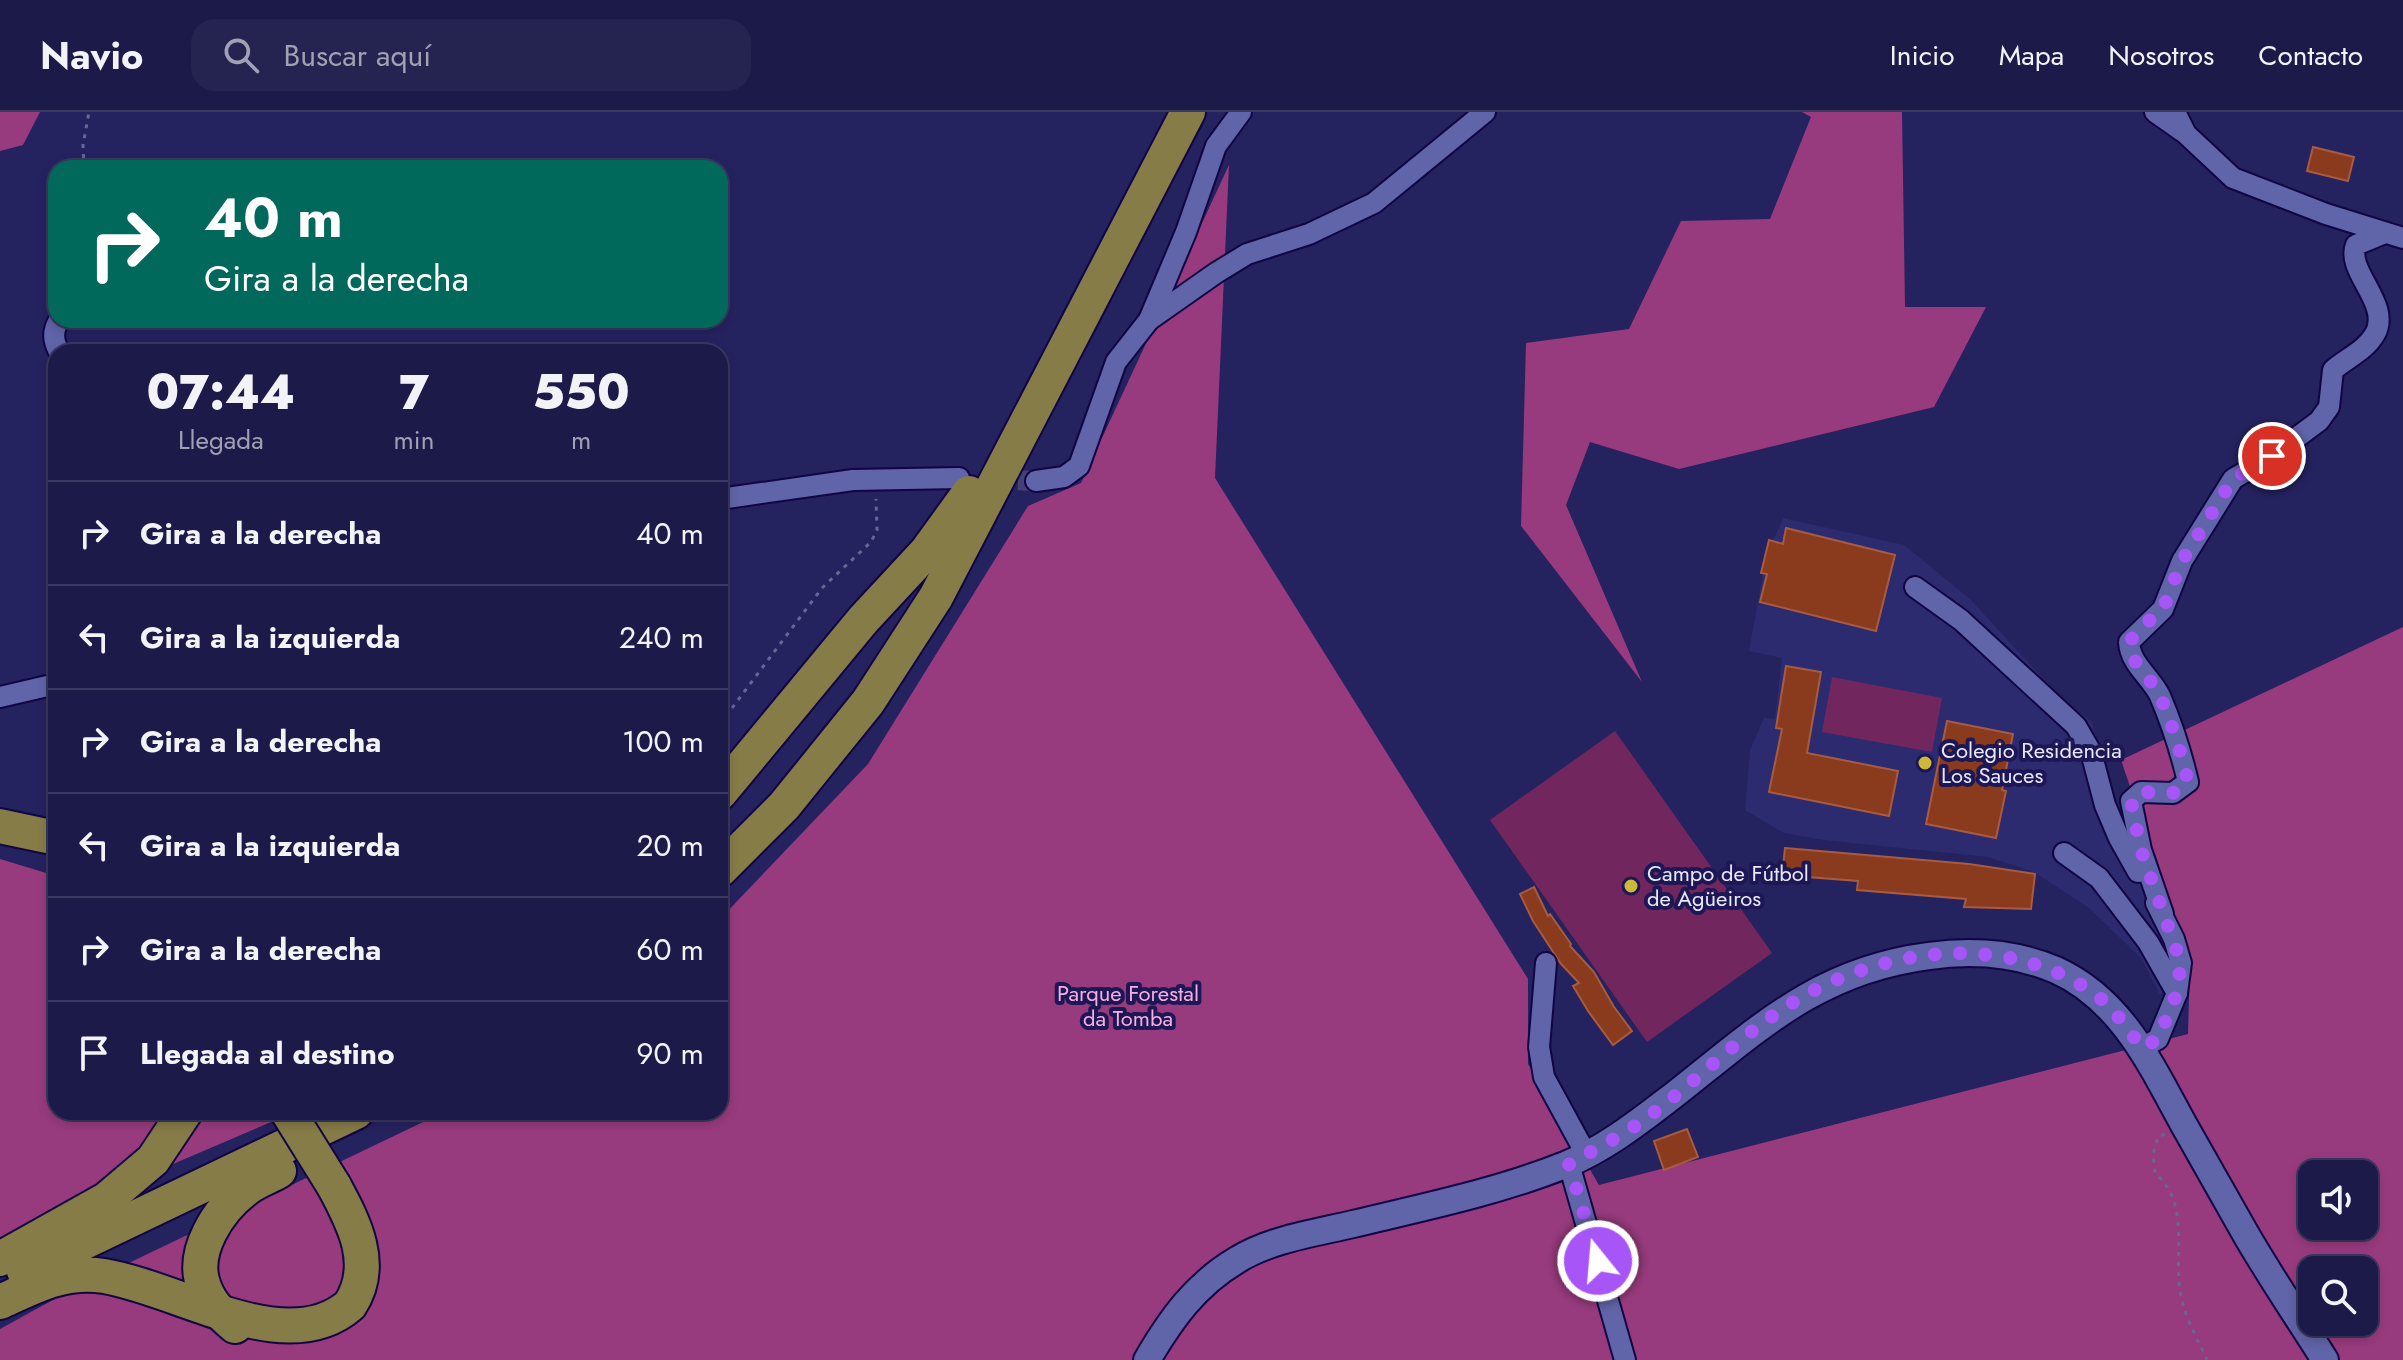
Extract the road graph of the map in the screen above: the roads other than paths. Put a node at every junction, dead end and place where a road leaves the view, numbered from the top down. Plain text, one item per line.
1 (1188, 112) edge
2 (1241, 112) edge
3 (1485, 112) edge
4 (2155, 112) edge
5 (2175, 112) edge
6 (2186, 134) junction
7 (1151, 182) junction
8 (2394, 236) edge
9 (1149, 320) junction
10 (959, 478) dead end
11 (1036, 481) tunnel mouth
12 (728, 498) edge
13 (1915, 587) dead end
14 (48, 686) edge
15 (0, 697) edge
16 (728, 783) edge
17 (0, 826) edge
18 (48, 836) edge
19 (2064, 853) dead end
20 (728, 862) edge
21 (2163, 914) junction
22 (1546, 963) dead end
23 (2177, 993) junction
24 (2142, 1048) junction
25 (180, 1120) edge
26 (293, 1120) edge
27 (339, 1120) edge
28 (371, 1120) edge
29 (1577, 1159) junction
30 (0, 1259) edge
31 (0, 1282) edge
32 (0, 1302) edge
33 (250, 1340) junction
34 (1147, 1360) edge
35 (1625, 1360) edge
36 (2325, 1360) edge

1 - 7 highway
2 - 9 street
3 - 9 street
4 - 6 street
5 - 6 street
6 - 8 street
7 - 16 highway
7 - 20 highway
8 - 21 street
9 - 11 street
10 - 12 street
13 - 21 street
14 - 15 street
17 - 18 highway
19 - 23 street
21 - 23 street
22 - 29 street
23 - 24 street
24 - 29 street
24 - 36 street
25 - 30 highway
26 - 33 highway, bridge
27 - 31 highway
28 - 33 highway
29 - 34 street
29 - 35 street
32 - 33 highway

